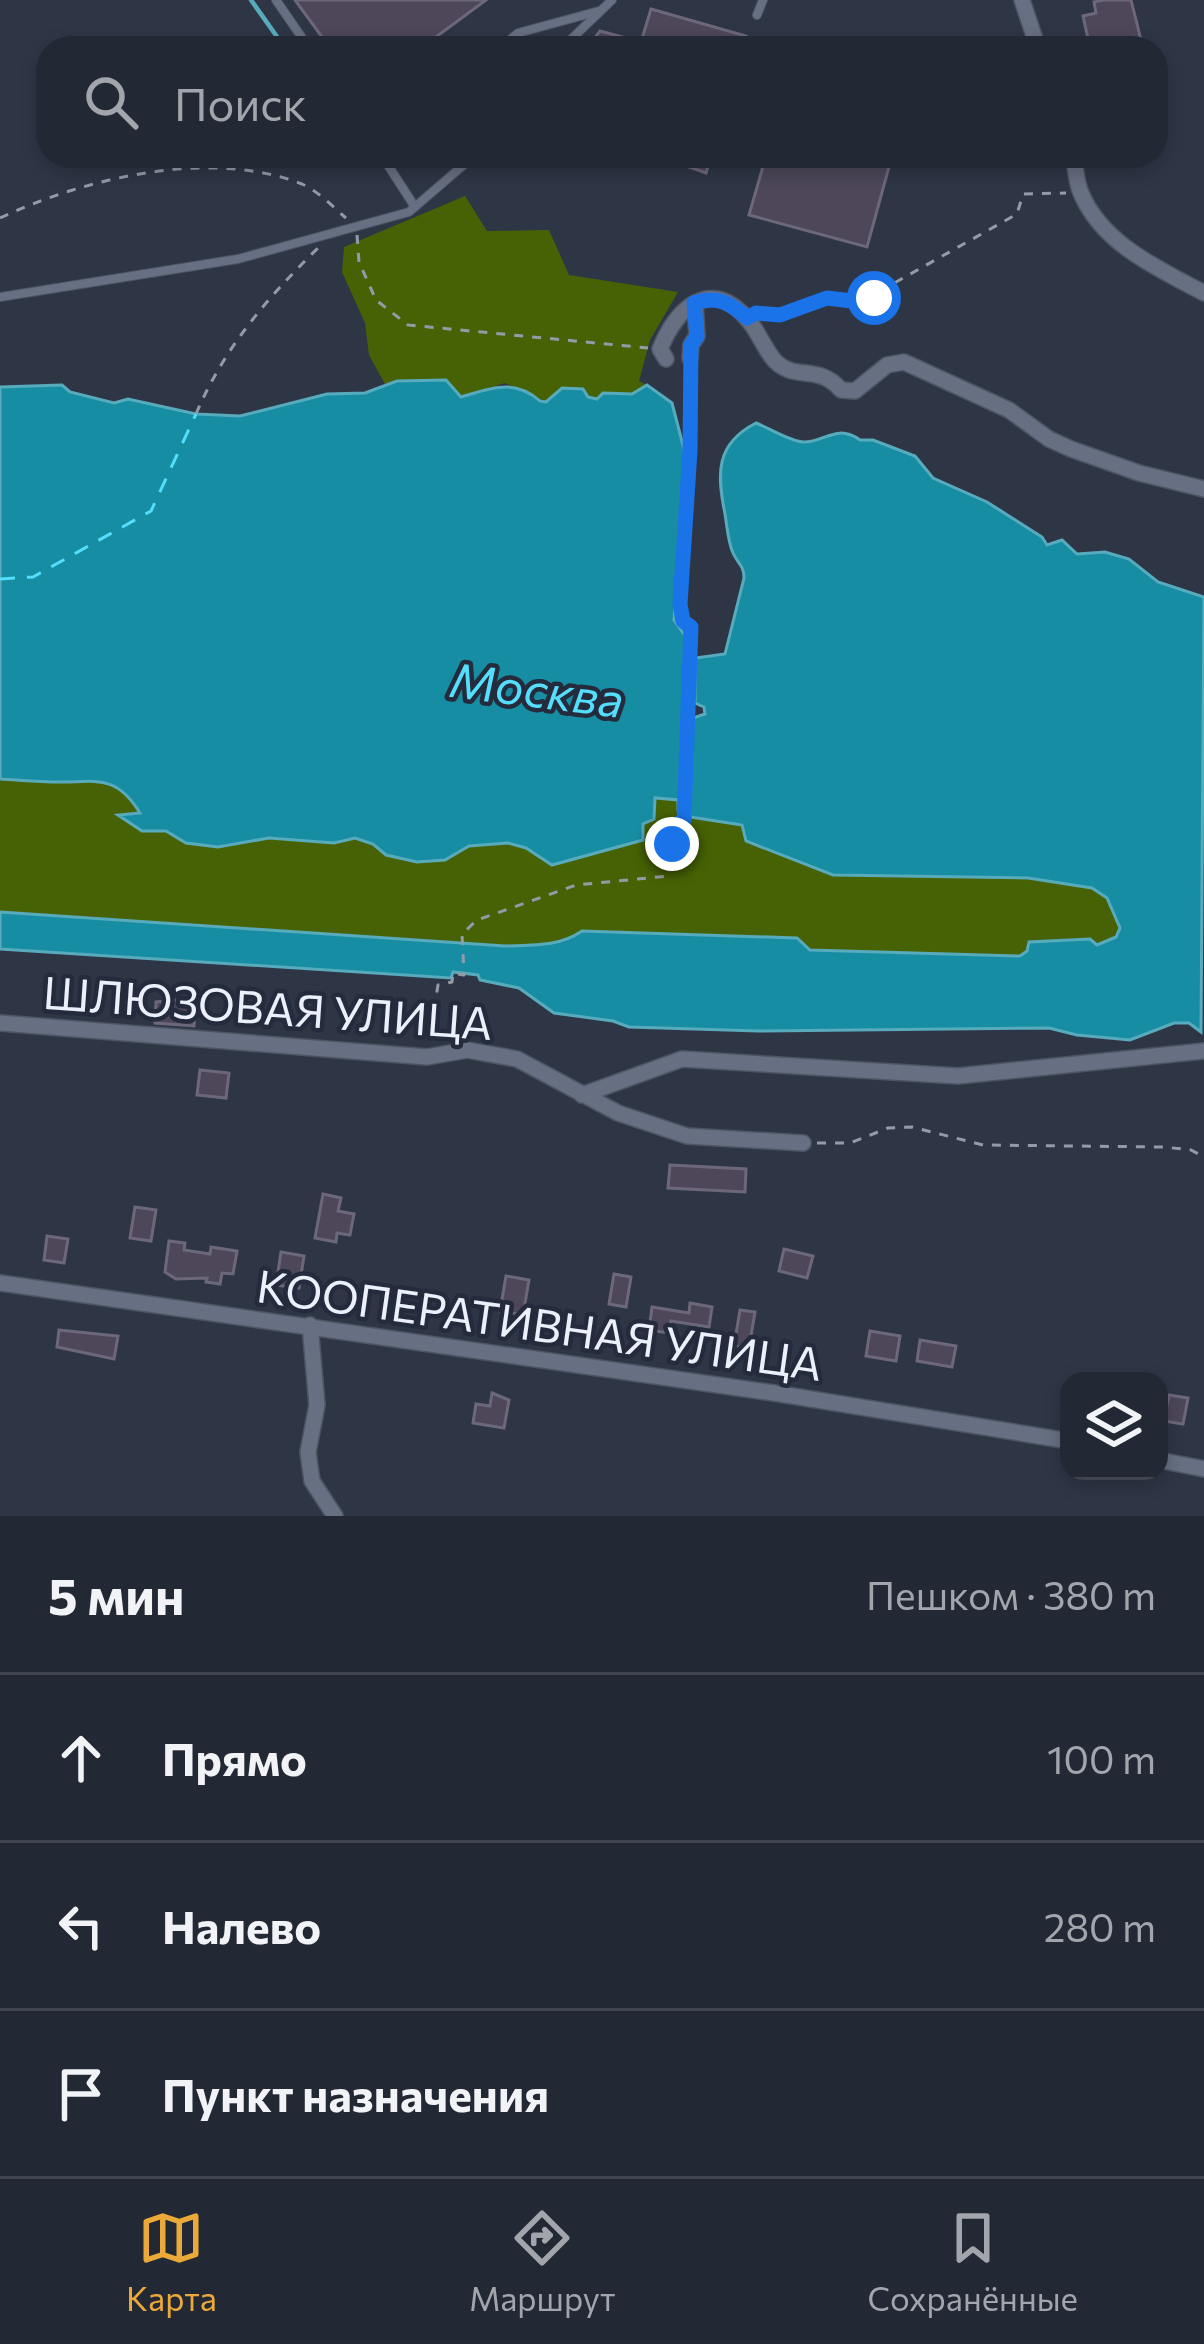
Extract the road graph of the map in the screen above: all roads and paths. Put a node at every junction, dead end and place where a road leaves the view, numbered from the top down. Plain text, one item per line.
1 (276, 0) edge
2 (612, 0) edge
3 (763, 0) edge
4 (1022, 0) edge
5 (599, 11) junction
6 (758, 15) dead end
7 (301, 36) edge
8 (514, 36) edge
9 (574, 36) edge
10 (1034, 36) edge
11 (189, 168) edge
12 (224, 168) edge
13 (390, 168) edge
14 (459, 168) edge
15 (1075, 168) edge
16 (1080, 192) junction
17 (415, 207) junction
18 (0, 218) edge
19 (356, 226) junction
20 (337, 231) junction
21 (1204, 293) edge
22 (0, 297) edge
23 (694, 303) junction
24 (747, 318) junction
25 (675, 358) junction
26 (689, 378) junction
27 (196, 414) dead end
28 (1204, 489) edge
29 (0, 1023) edge
30 (431, 1028) dead end
31 (1204, 1051) edge
32 (582, 1094) junction
33 (802, 1143) joint
34 (1204, 1157) edge
35 (0, 1282) edge
36 (310, 1325) junction
37 (1060, 1441) edge
38 (1168, 1462) edge
39 (1204, 1469) edge
40 (335, 1516) edge

1 - 7 lane
2 - 5 lane
3 - 6 lane
4 - 10 street
5 - 8 lane
5 - 9 lane
11 - 18 path
12 - 19 path
13 - 17 lane
14 - 17 lane
15 - 16 street
16 - 21 street
16 - 24 path
17 - 19 lane
19 - 20 lane
19 - 25 path
20 - 22 lane
20 - 27 path
23 - 24 street
23 - 25 street
23 - 25 street
24 - 28 street
25 - 26 path
25 - 26 path
26 - 30 path
29 - 32 street, ШЛЮЗОВАЯ УЛИЦА
31 - 32 street
32 - 33 street, ШЛЮЗОВАЯ УЛИЦА
33 - 34 path
35 - 36 street, КООПЕРАТИВНАЯ УЛИЦА
36 - 37 street, КООПЕРАТИВНАЯ УЛИЦА
36 - 40 street
38 - 39 street

